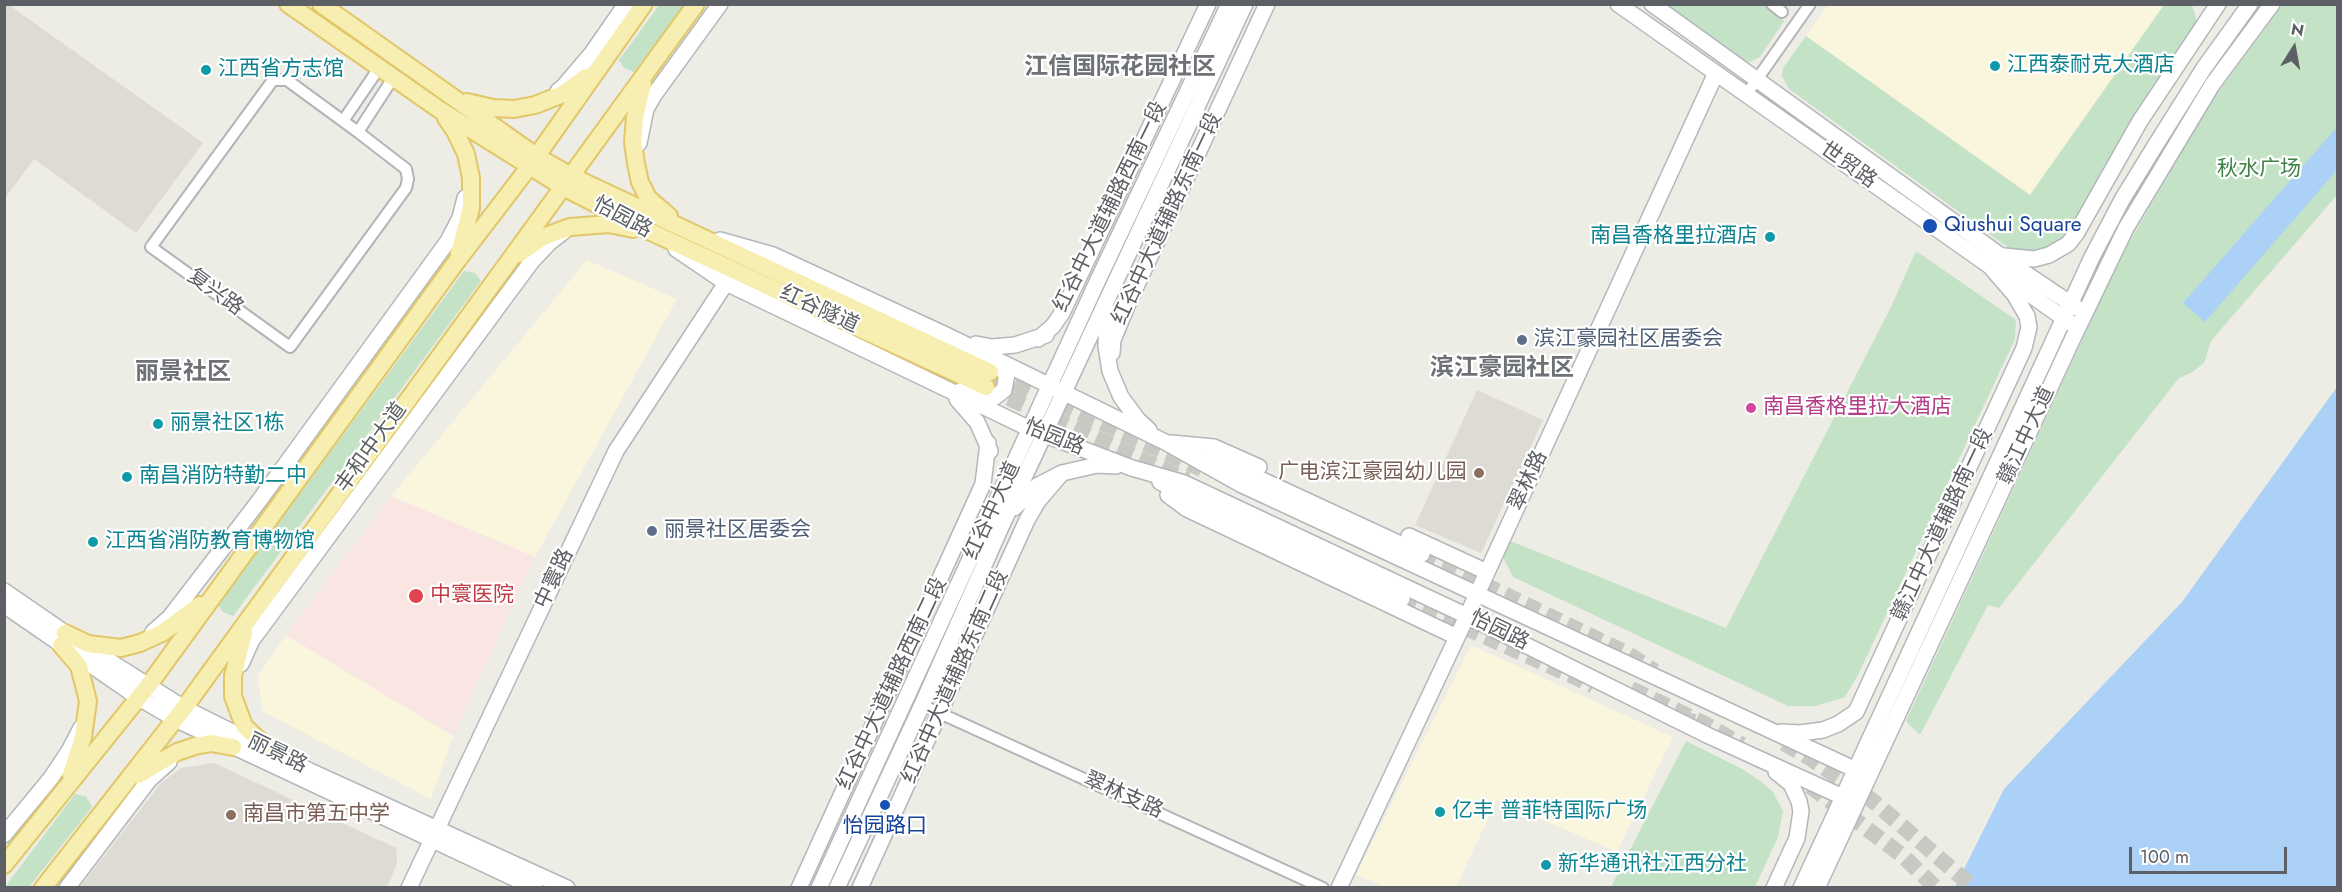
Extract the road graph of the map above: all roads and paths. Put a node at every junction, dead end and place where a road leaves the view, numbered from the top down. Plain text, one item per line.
1 (288, 4) edge
2 (321, 4) edge
3 (626, 4) edge
4 (644, 4) edge
5 (696, 4) edge
6 (720, 4) edge
7 (1208, 4) edge
8 (1229, 4) edge
9 (1245, 4) edge
10 (1267, 4) edge
11 (1618, 4) edge
12 (1652, 4) edge
13 (1772, 4) edge
14 (1810, 4) edge
15 (2220, 4) edge
16 (2250, 4) edge
17 (2272, 4) edge
18 (1782, 12) dead end
19 (2241, 18) junction
20 (2254, 27) junction
21 (607, 54) junction
22 (379, 68) junction
23 (648, 70) junction
24 (1716, 73) junction
25 (393, 78) junction
26 (1758, 78) junction
27 (1746, 95) junction
28 (452, 96) junction
29 (536, 105) junction
30 (440, 110) junction
31 (343, 121) junction
32 (358, 132) junction
33 (532, 161) junction
34 (636, 164) junction
35 (471, 178) junction
36 (567, 181) junction
37 (570, 227) junction
38 (686, 230) junction
39 (651, 232) junction
40 (2001, 255) junction
41 (1988, 264) junction
42 (454, 265) junction
43 (496, 278) junction
44 (1098, 280) junction
45 (726, 283) junction
46 (1109, 296) junction
47 (2071, 303) junction
48 (2085, 313) junction
49 (2064, 318) junction
50 (2078, 327) junction
51 (946, 335) junction
52 (1038, 339) junction
53 (1110, 370) junction
54 (1050, 386) junction
55 (942, 388) junction
56 (1065, 393) junction
57 (1030, 429) junction
58 (1045, 436) junction
59 (1165, 442) junction
60 (988, 443) junction
61 (1132, 468) junction
62 (1062, 473) junction
63 (995, 523) junction
64 (1422, 554) tunnel mouth
65 (1487, 572) junction
66 (4, 591) edge
67 (217, 591) junction
68 (1477, 595) junction
69 (1402, 599) tunnel mouth
70 (4, 605) edge
71 (1467, 616) junction
72 (248, 621) junction
73 (1457, 637) junction
74 (63, 639) junction
75 (140, 643) junction
76 (143, 692) junction
77 (233, 696) junction
78 (922, 705) junction
79 (180, 713) junction
80 (940, 714) junction
81 (88, 715) junction
82 (1775, 732) junction
83 (1707, 735) junction
84 (233, 747) junction
85 (182, 750) junction
86 (272, 752) junction
87 (1862, 773) junction
88 (124, 784) junction
89 (67, 786) junction
90 (1850, 800) junction
91 (434, 834) junction
92 (4, 835) edge
93 (4, 865) edge
94 (43, 888) edge
95 (67, 888) edge
96 (409, 888) edge
97 (535, 888) edge
98 (567, 888) edge
99 (799, 888) edge
100 (819, 888) edge
101 (837, 888) edge
102 (860, 888) edge
103 (1323, 888) edge
104 (1339, 888) edge
105 (1774, 888) edge
106 (1801, 888) edge
107 (1817, 888) edge

1 - 22 main road, 怡园路
2 - 28 main road, 怡园路
3 - 29 main road
4 - 21 main road, 丰和中大道
5 - 23 main road, 丰和中大道
6 - 34 main road
7 - 52 main road, 红谷中大道辅路西南一段
8 - 44 main road, 红谷中大道
9 - 46 main road, 红谷中大道
10 - 53 main road, 红谷中大道辅路东南一段
11 - 24 main road, 世贸路
12 - 26 main road, 世贸路
13 - 18 street
14 - 26 street
15 - 19 main road
15 - 40 main road
16 - 19 main road, 赣江中大道
17 - 20 main road, 赣江中大道
19 - 20 main road
19 - 47 main road, 赣江中大道
20 - 48 main road, 赣江中大道
21 - 29 main road
21 - 33 main road, 丰和中大道
22 - 25 main road, 怡园路
22 - 31 street
23 - 34 main road
23 - 36 main road, 丰和中大道
24 - 27 main road, 世贸路
24 - 65 main road, 翠林路
25 - 30 main road, 怡园路
25 - 32 street
26 - 27 street
26 - 40 main road, 世贸路
27 - 41 main road, 世贸路
28 - 29 main road
28 - 33 main road, 怡园路
30 - 33 main road, 怡园路
30 - 35 main road
31 - 32 street, 复兴路
31 - 32 street, 复兴路
33 - 36 main road, 怡园路
33 - 42 main road, 丰和中大道
34 - 38 main road
35 - 42 main road
35 - 75 main road
36 - 38 main road, 怡园路
36 - 39 main road, 怡园路
36 - 43 main road, 丰和中大道
37 - 39 main road
37 - 43 main road
37 - 77 main road
38 - 39 main road, 红谷隧道
38 - 51 main road, 怡园路
39 - 45 main road, 怡园路
40 - 47 main road, 世贸路
41 - 49 main road, 世贸路
41 - 82 main road, 赣江中大道辅路南一段
42 - 67 main road, 丰和中大道
43 - 72 main road, 丰和中大道
44 - 52 main road
44 - 54 main road, 红谷中大道
45 - 55 main road, 怡园路
45 - 91 main road, 中寰路
46 - 53 main road
46 - 56 main road, 红谷中大道
47 - 48 main road, 世贸路
47 - 49 main road, 赣江中大道
48 - 50 main road, 赣江中大道
49 - 50 main road, 世贸路
49 - 87 main road, 赣江中大道
50 - 87 main road, 赣江中大道
51 - 52 main road
51 - 54 main road, 怡园路
51 - 55 main road
53 - 59 main road
54 - 56 main road, 怡园路
54 - 57 main road, 红谷中大道
55 - 57 main road, 怡园路
55 - 60 main road
56 - 58 main road, 红谷中大道
56 - 59 main road, 怡园路
57 - 58 main road, 怡园路
57 - 63 main road, 红谷中大道
58 - 61 main road, 怡园路
58 - 63 main road, 红谷中大道
59 - 64 main road
59 - 65 main road
59 - 68 main road, 怡园路
60 - 63 main road
60 - 99 main road, 红谷中大道辅路西南二段
61 - 62 main road
61 - 69 main road
61 - 71 main road, 怡园路
61 - 73 main road
62 - 63 main road
62 - 80 main road, 红谷中大道辅路东南二段
63 - 78 main road, 红谷中大道
63 - 100 main road, 红谷中大道
65 - 68 main road, 翠林路
66 - 74 main road, 丽景路
67 - 75 main road
67 - 76 main road, 丰和中大道
68 - 71 main road, 翠林路
68 - 82 main road, 怡园路
70 - 74 main road, 丽景路
71 - 73 main road, 翠林路
71 - 83 main road, 怡园路
72 - 77 main road
72 - 79 main road, 丰和中大道
73 - 104 main road, 翠林路
74 - 75 main road
74 - 76 main road, 丽景路
74 - 81 main road
76 - 79 main road, 丽景路
76 - 89 main road, 丰和中大道
77 - 86 main road
78 - 80 street, 翠林支路
78 - 101 main road, 红谷中大道
79 - 84 main road, 丽景路
79 - 86 main road, 丽景路
79 - 88 main road, 丰和中大道
80 - 102 main road, 红谷中大道辅路东南二段
80 - 103 street, 翠林支路
81 - 89 main road
81 - 92 main road
82 - 87 main road, 怡园路
83 - 90 main road, 怡园路
83 - 105 main road
84 - 85 main road
84 - 91 main road, 丽景路
85 - 88 main road
85 - 95 main road
86 - 91 main road, 丽景路
87 - 90 main road, 赣江中大道
88 - 94 main road, 丰和中大道
89 - 93 main road, 丰和中大道
90 - 106 main road, 赣江中大道
90 - 107 main road, 赣江中大道
91 - 96 main road, 中寰路
91 - 97 main road, 丽景路
91 - 98 main road, 丽景路

